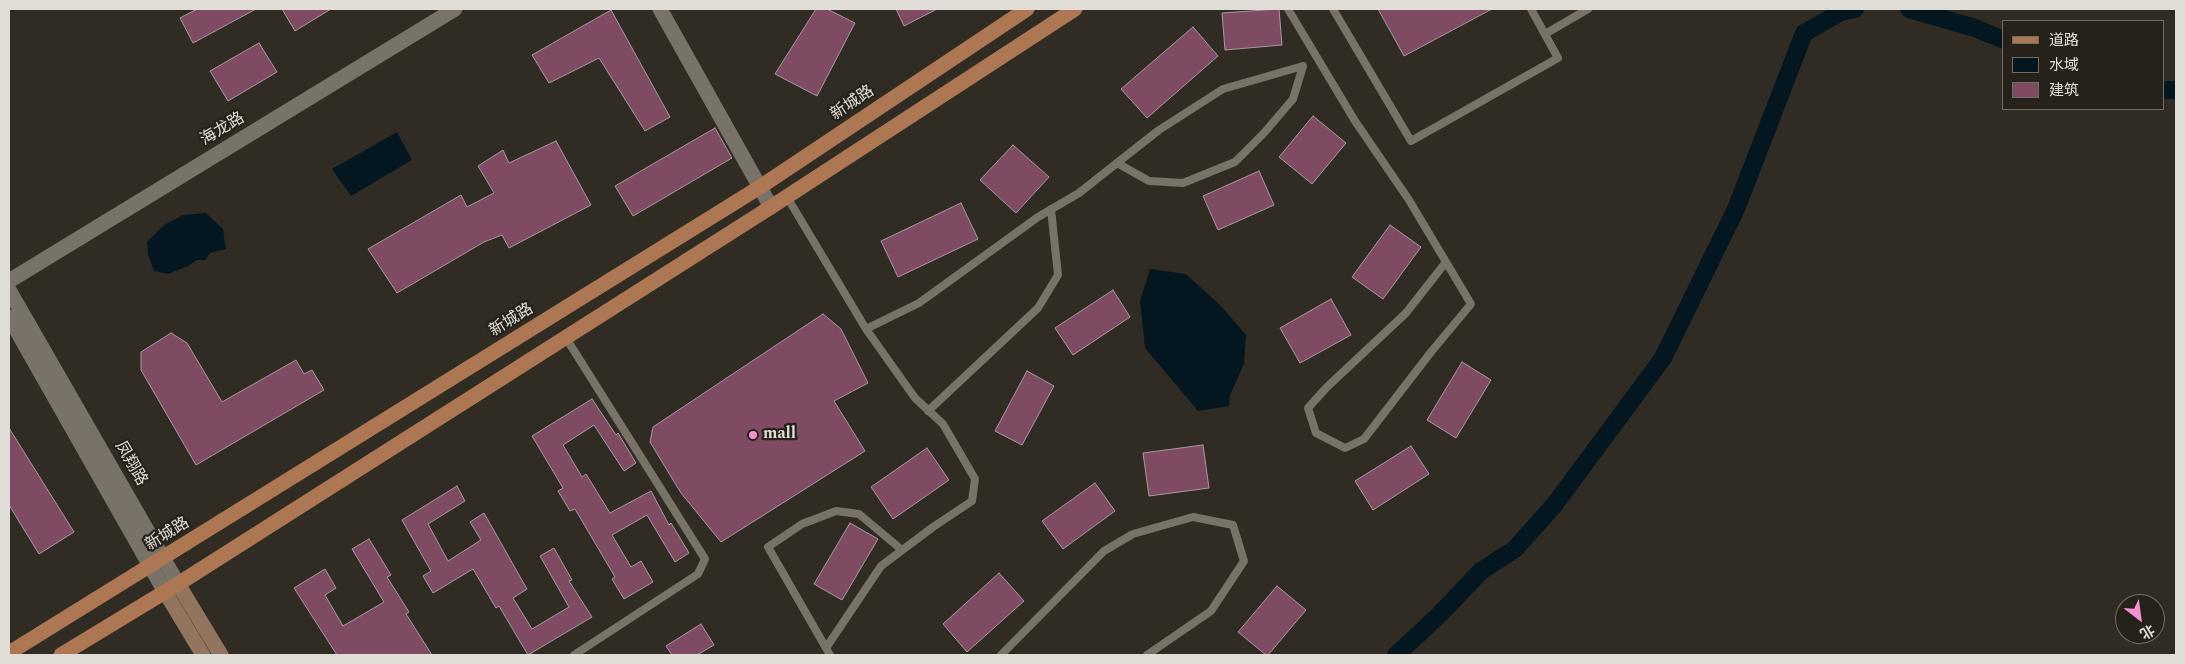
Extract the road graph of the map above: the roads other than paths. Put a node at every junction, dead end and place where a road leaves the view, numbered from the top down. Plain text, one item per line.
1 (455, 9) edge
2 (660, 9) edge
3 (1027, 9) edge
4 (1074, 9) edge
5 (1288, 9) edge
6 (1333, 9) edge
7 (1531, 9) edge
8 (1588, 9) edge
9 (1545, 34) junction
10 (1317, 57) junction
11 (1303, 66) junction
12 (1117, 163) junction
13 (760, 188) junction
14 (786, 197) junction
15 (771, 207) junction
16 (1051, 209) junction
17 (1446, 262) junction
18 (9, 281) edge
19 (9, 290) edge
20 (9, 317) edge
21 (866, 329) junction
22 (566, 338) junction
23 (928, 411) junction
24 (902, 550) junction
25 (164, 558) junction
26 (150, 566) junction
27 (172, 588) junction
28 (828, 652) edge
29 (9, 653) edge
30 (61, 655) edge
31 (202, 655) edge
32 (221, 655) edge
33 (574, 655) edge
34 (1001, 655) edge
35 (1147, 655) edge

1 - 18 street, 海龙路
2 - 13 street
3 - 13 main road, 新城路
4 - 14 main road
5 - 10 lane
6 - 9 lane
7 - 9 lane
8 - 9 lane
10 - 11 lane
10 - 17 lane
11 - 12 lane
11 - 12 lane
12 - 16 lane
13 - 15 street
13 - 25 main road, 新城路
14 - 15 main road
14 - 21 lane
15 - 22 main road
16 - 21 lane
16 - 23 lane
17 - 17 lane
19 - 25 street, 凤翔路
20 - 26 street, 凤翔路
21 - 23 lane
22 - 27 main road
22 - 33 lane
23 - 24 lane
24 - 28 lane
24 - 28 lane
25 - 26 main road, 新城路
25 - 27 street, 凤翔路
26 - 27 street, 凤翔路
26 - 29 main road, 新城路
27 - 30 main road
27 - 31 street, 凤翔路
27 - 32 street, 凤翔路
34 - 35 lane

